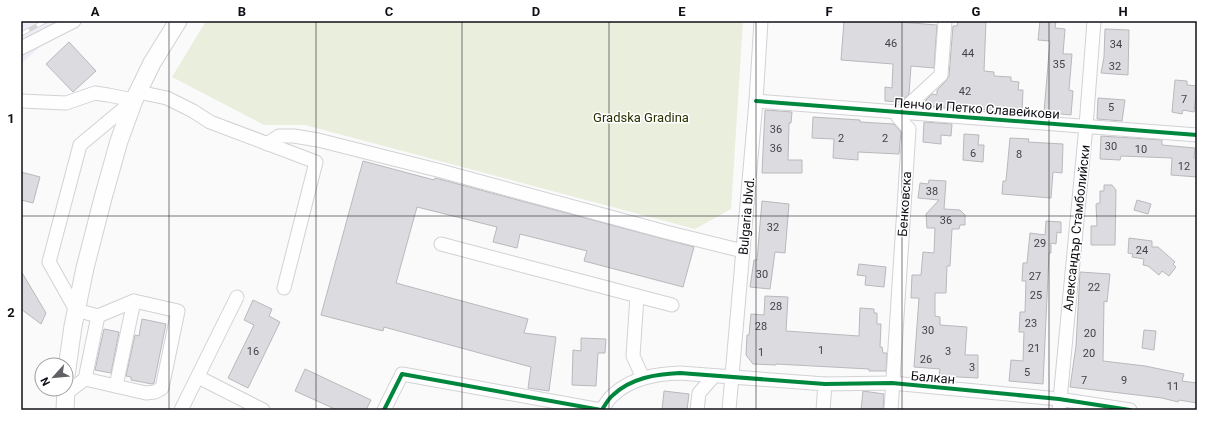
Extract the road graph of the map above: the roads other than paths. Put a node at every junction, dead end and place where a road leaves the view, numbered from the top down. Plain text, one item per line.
1 (74, 21) edge
2 (761, 21) edge
3 (945, 21) edge
4 (1094, 21) edge
5 (173, 23) edge
6 (21, 48) edge
7 (136, 96) junction
8 (21, 101) edge
9 (756, 101) junction
10 (901, 112) junction
11 (1086, 126) junction
12 (1197, 135) edge
13 (267, 144) junction
14 (441, 244) dead end
15 (743, 251) junction
16 (284, 288) dead end
17 (638, 296) junction
18 (237, 297) dead end
19 (134, 301) junction
20 (672, 305) dead end
21 (76, 310) junction
22 (98, 316) junction
23 (68, 357) edge
24 (714, 376) junction
25 (198, 377) junction
26 (733, 377) junction
27 (643, 378) junction
28 (85, 379) junction
29 (892, 383) junction
30 (825, 384) junction
31 (116, 386) junction
32 (65, 398) edge
33 (1059, 404) edge
34 (181, 410) edge
35 (263, 410) edge
36 (384, 410) edge
37 (601, 410) edge
38 (697, 410) edge
39 (730, 410) edge
40 (823, 410) edge
41 (891, 410) edge
42 (1130, 410) edge

1 - 6 street
2 - 9 street, Bulgaria blvd.
3 - 10 street
4 - 11 street, Александър Стамболийски
5 - 7 main road
7 - 8 street
7 - 13 street
7 - 21 main road
7 - 21 street
9 - 10 street, Пенчо и Петко Славейкови
9 - 15 street, Bulgaria blvd.
10 - 11 street, Пенчо и Петко Славейкови
10 - 29 street, Бенковска
11 - 12 street, Пенчо и Петко Славейкови
11 - 33 street, Александър Стамболийски
13 - 15 street
13 - 16 street
14 - 17 street
15 - 26 street, Bulgaria blvd.
17 - 20 street
17 - 27 street
18 - 25 street
19 - 22 street
19 - 31 street
19 - 31 street
21 - 22 street
21 - 23 main road
22 - 28 street
24 - 26 street, Балкан
24 - 27 street, Балкан
24 - 38 street
25 - 34 street
25 - 35 street
26 - 30 street, Балкан
26 - 39 street, Bulgaria blvd.
27 - 37 street, Балкан
28 - 31 street
28 - 32 street
29 - 30 street, Балкан
29 - 33 street, Балкан
29 - 41 street, Бенковска
30 - 40 street
33 - 42 street, Балкан
36 - 37 street

